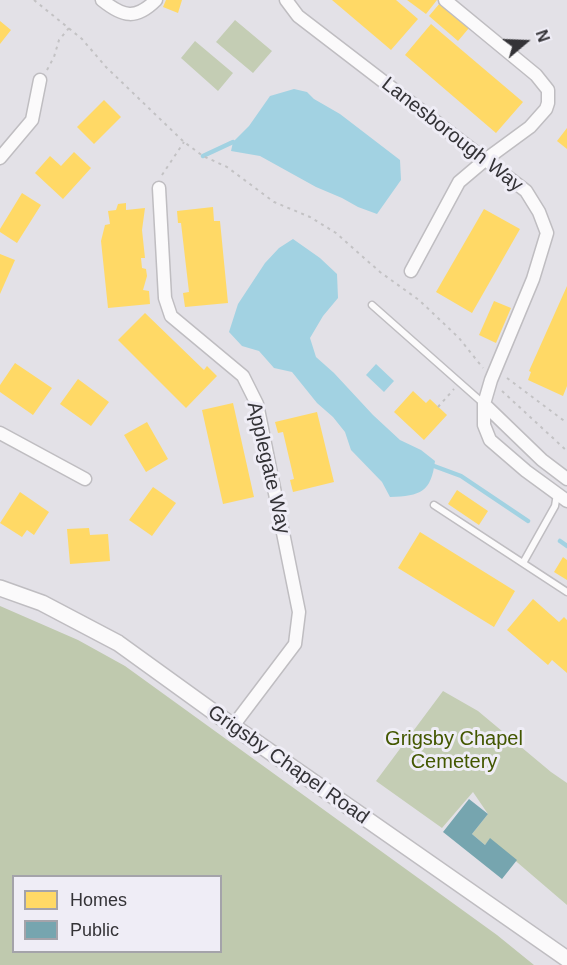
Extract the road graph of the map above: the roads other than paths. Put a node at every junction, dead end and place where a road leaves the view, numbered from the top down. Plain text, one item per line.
1 (102, 0) edge
2 (156, 0) edge
3 (286, 0) edge
4 (445, 0) edge
5 (40, 80) road end
6 (0, 158) edge
7 (485, 160) junction
8 (159, 188) road end
9 (411, 271) dead end
10 (372, 305) dead end
11 (484, 404) junction
12 (0, 433) edge
13 (565, 474) edge
14 (85, 479) dead end
15 (562, 497) edge
16 (434, 505) dead end
17 (523, 563) junction
18 (0, 588) edge
19 (567, 592) edge
20 (233, 726) junction
21 (567, 959) edge

1 - 2 street
3 - 7 street, Lanesborough Way
4 - 7 street
5 - 6 street
7 - 9 street
7 - 11 street, Lanesborough Way
8 - 20 street, Applegate Way
10 - 11 lane
11 - 13 street
11 - 15 street, Lanesborough Way
12 - 14 street
13 - 15 street
15 - 17 lane
16 - 17 lane
17 - 19 lane
18 - 20 street, Grigsby Chapel Road
20 - 21 street, Grigsby Chapel Road

